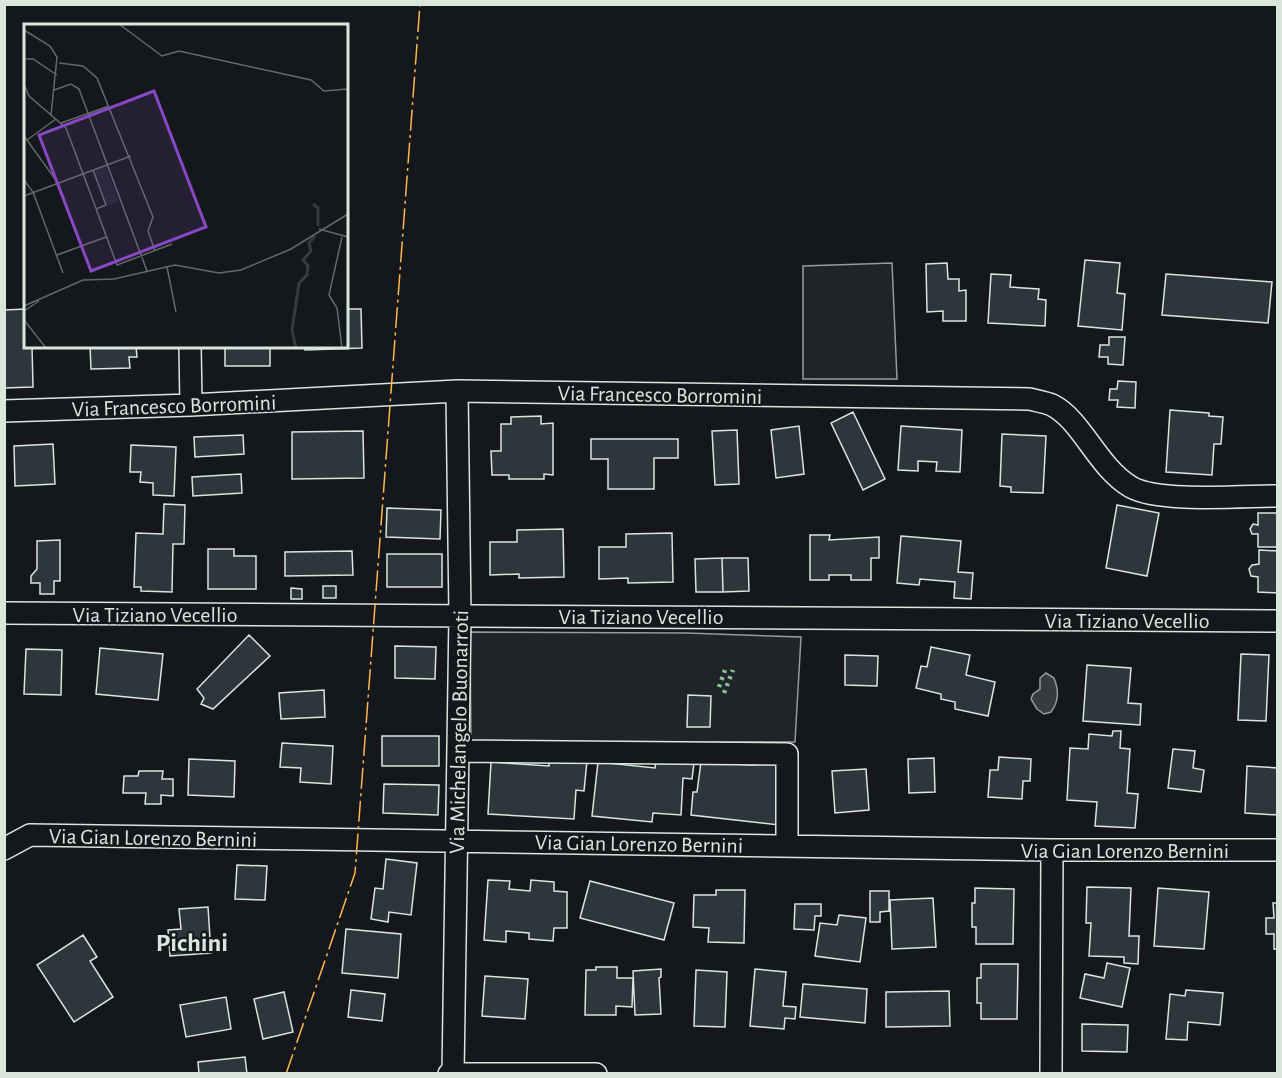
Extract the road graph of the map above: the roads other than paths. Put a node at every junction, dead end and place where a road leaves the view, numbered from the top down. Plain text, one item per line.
1 (190, 348) edge
2 (458, 391) junction
3 (191, 405) junction
4 (4, 411) edge
5 (1278, 496) edge
6 (4, 613) edge
7 (460, 615) junction
8 (1278, 621) edge
9 (458, 752) junction
10 (457, 840) junction
11 (787, 846) junction
12 (4, 849) edge
13 (1052, 850) junction
14 (1278, 850) edge
15 (452, 1073) edge
16 (596, 1074) edge
17 (1051, 1074) edge

1 - 3 street
2 - 3 street, Via Francesco Borromini
2 - 5 street, Via Francesco Borromini
2 - 7 street, Via Michelangelo Buonarroti
3 - 4 street, Via Francesco Borromini
6 - 7 street, Via Tiziano Vecellio
7 - 8 street, Via Tiziano Vecellio
7 - 9 street, Via Michelangelo Buonarroti
9 - 10 street, Via Michelangelo Buonarroti
9 - 11 street
10 - 11 street, Via Gian Lorenzo Bernini
10 - 12 street, Via Gian Lorenzo Bernini
10 - 15 street, Via Michelangelo Buonarroti
11 - 13 street, Via Gian Lorenzo Bernini
13 - 14 street, Via Gian Lorenzo Bernini
13 - 17 street
15 - 16 street

